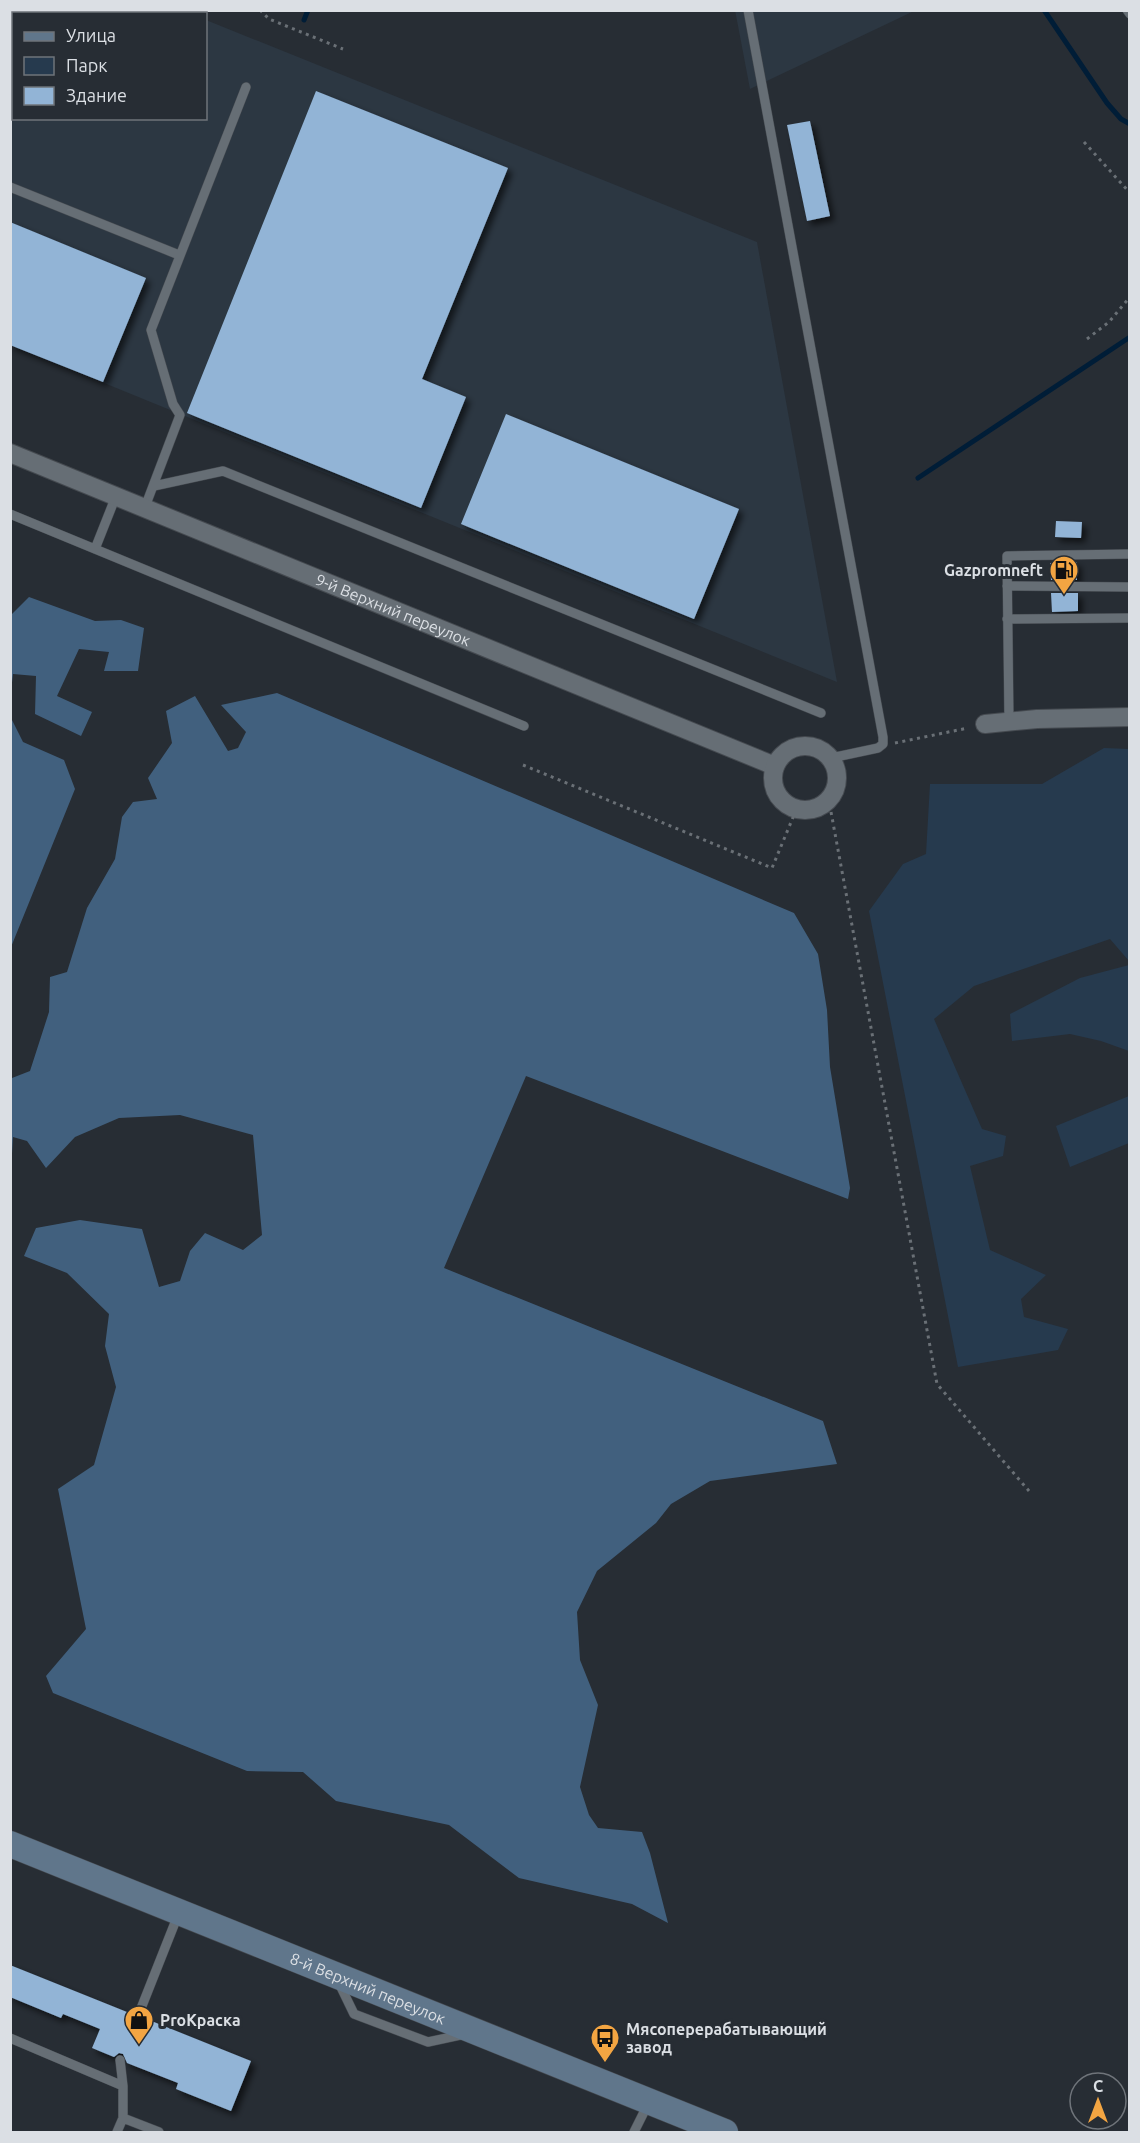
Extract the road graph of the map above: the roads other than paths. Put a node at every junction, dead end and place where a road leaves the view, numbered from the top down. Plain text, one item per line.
1 (748, 10) edge
2 (246, 87) dead end
3 (10, 188) edge
4 (179, 255) junction
5 (10, 453) edge
6 (154, 486) junction
7 (116, 496) junction
8 (145, 507) junction
9 (10, 514) edge
10 (95, 549) junction
11 (1130, 554) edge
12 (1007, 586) junction
13 (1130, 587) edge
14 (1130, 618) edge
15 (1007, 619) junction
16 (821, 713) dead end
17 (1130, 717) edge
18 (1009, 721) junction
19 (985, 724) road end
20 (524, 726) dead end
21 (831, 758) junction
22 (776, 766) junction
23 (10, 1844) edge
24 (178, 1912) junction
25 (138, 2016) dead end
26 (10, 2038) edge
27 (120, 2060) dead end
28 (123, 2086) junction
29 (649, 2102) junction
30 (123, 2118) junction
31 (117, 2133) edge
32 (159, 2133) edge
33 (634, 2133) edge
34 (725, 2133) edge

1 - 21 lane
2 - 4 lane
3 - 4 lane
4 - 6 lane
5 - 7 street, 9-й Верхний переулок
6 - 8 lane
6 - 16 lane
7 - 8 street, 9-й Верхний переулок
7 - 10 lane
8 - 22 street, 9-й Верхний переулок
9 - 10 lane
10 - 20 lane
11 - 12 lane
12 - 13 lane
12 - 15 lane
14 - 15 lane
15 - 18 lane
17 - 18 street
18 - 19 street
21 - 22 street
21 - 22 street
23 - 24 street, 8-й Верхний переулок
24 - 25 lane
24 - 29 street, 8-й Верхний переулок
26 - 28 lane
27 - 28 lane
28 - 30 lane
29 - 33 lane
29 - 34 street, 8-й Верхний переулок
30 - 31 lane
30 - 32 lane

